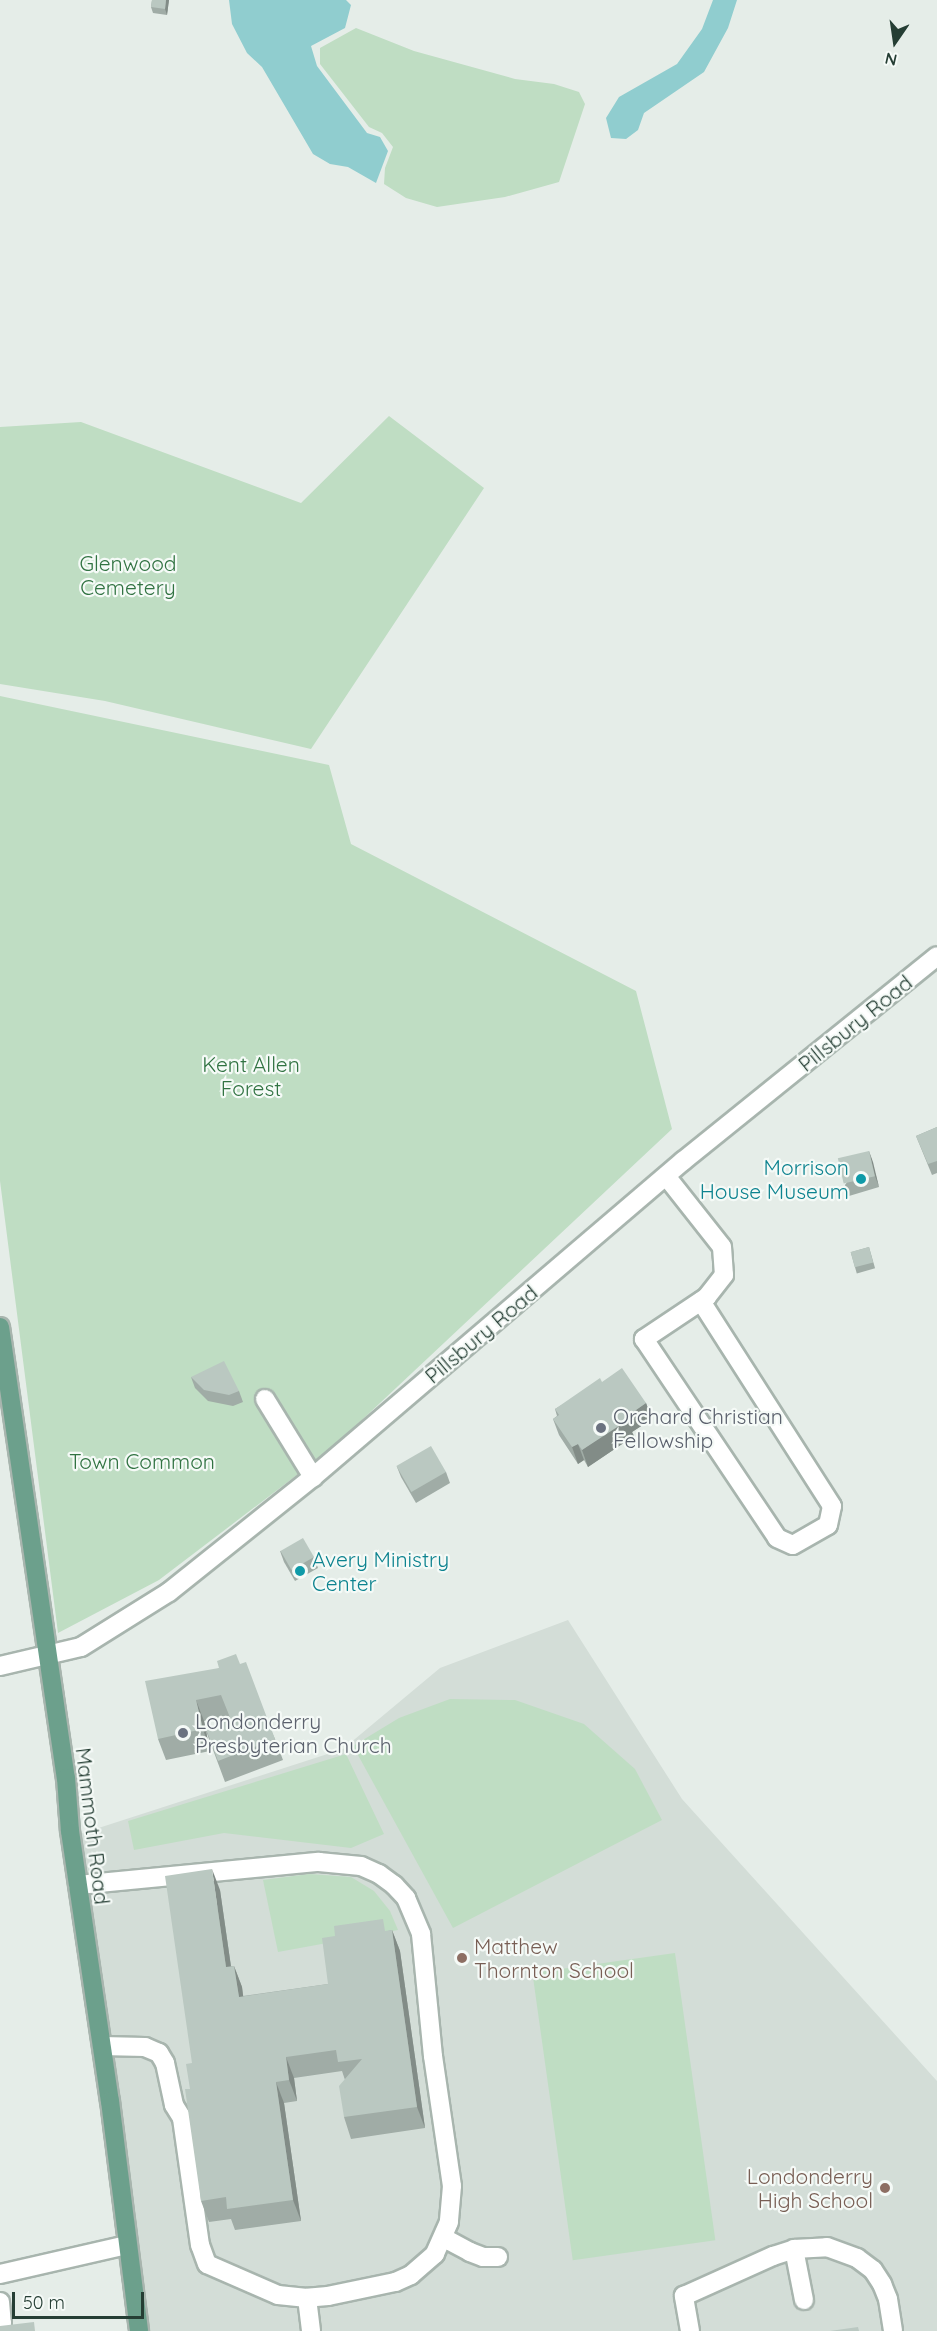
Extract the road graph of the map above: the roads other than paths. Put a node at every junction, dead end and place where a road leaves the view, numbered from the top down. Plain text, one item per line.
1 (937, 956) edge
2 (666, 1176) junction
3 (701, 1301) junction
4 (0, 1327) edge
5 (265, 1399) dead end
6 (5, 1404) edge
7 (313, 1477) junction
8 (47, 1657) junction
9 (0, 1666) edge
10 (78, 1885) junction
11 (102, 2046) junction
12 (444, 2238) junction
13 (128, 2245) junction
14 (794, 2249) junction
15 (498, 2257) dead end
16 (0, 2274) edge
17 (307, 2298) junction
18 (804, 2300) dead end
19 (0, 2302) edge
20 (0, 2330) edge
21 (139, 2331) edge
22 (311, 2331) edge
23 (690, 2331) edge
24 (893, 2331) edge

1 - 2 street, Pillsbury Road
2 - 3 street
2 - 7 street, Pillsbury Road
3 - 3 street
4 - 6 main road, Mammoth Road
5 - 7 street
6 - 8 main road, Mammoth Road
7 - 8 street, Pillsbury Road
8 - 9 street, Pillsbury Road
8 - 10 main road, Mammoth Road
10 - 11 main road, Mammoth Road
10 - 12 street
11 - 13 main road, Mammoth Road
11 - 17 street
12 - 15 street
12 - 17 street
13 - 16 street
13 - 21 main road, Mammoth Road
14 - 18 street
14 - 23 street
14 - 24 street
17 - 22 street
19 - 20 street

